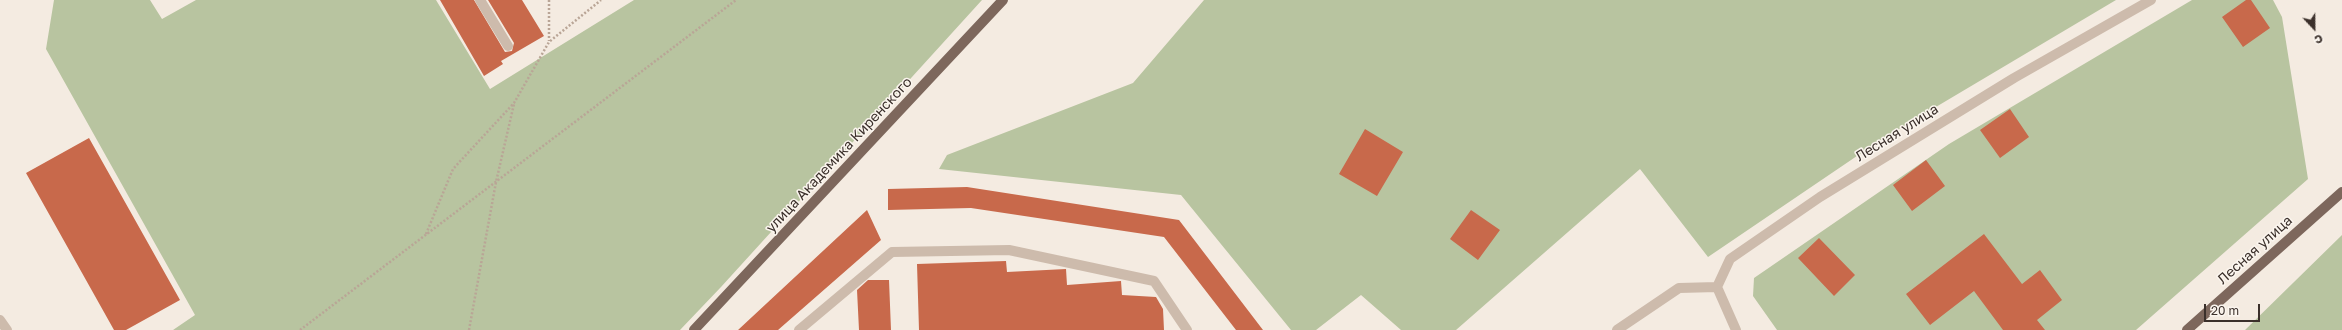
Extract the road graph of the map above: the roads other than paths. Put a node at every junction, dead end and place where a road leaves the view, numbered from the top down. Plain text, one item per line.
1 (480, 0) edge
2 (1003, 0) edge
3 (2151, 0) edge
4 (508, 46) dead end
5 (2342, 192) edge
6 (1717, 287) junction
7 (0, 320) edge
8 (7, 330) edge
9 (694, 330) edge
10 (799, 330) edge
11 (1187, 330) edge
12 (1616, 330) edge
13 (1736, 330) edge
14 (2186, 330) edge

1 - 4 street
2 - 9 main road, улица Академика Киренского
3 - 6 street, Лесная улица
5 - 14 main road, Лесная улица
6 - 12 street
6 - 13 street
7 - 8 street
10 - 11 street

